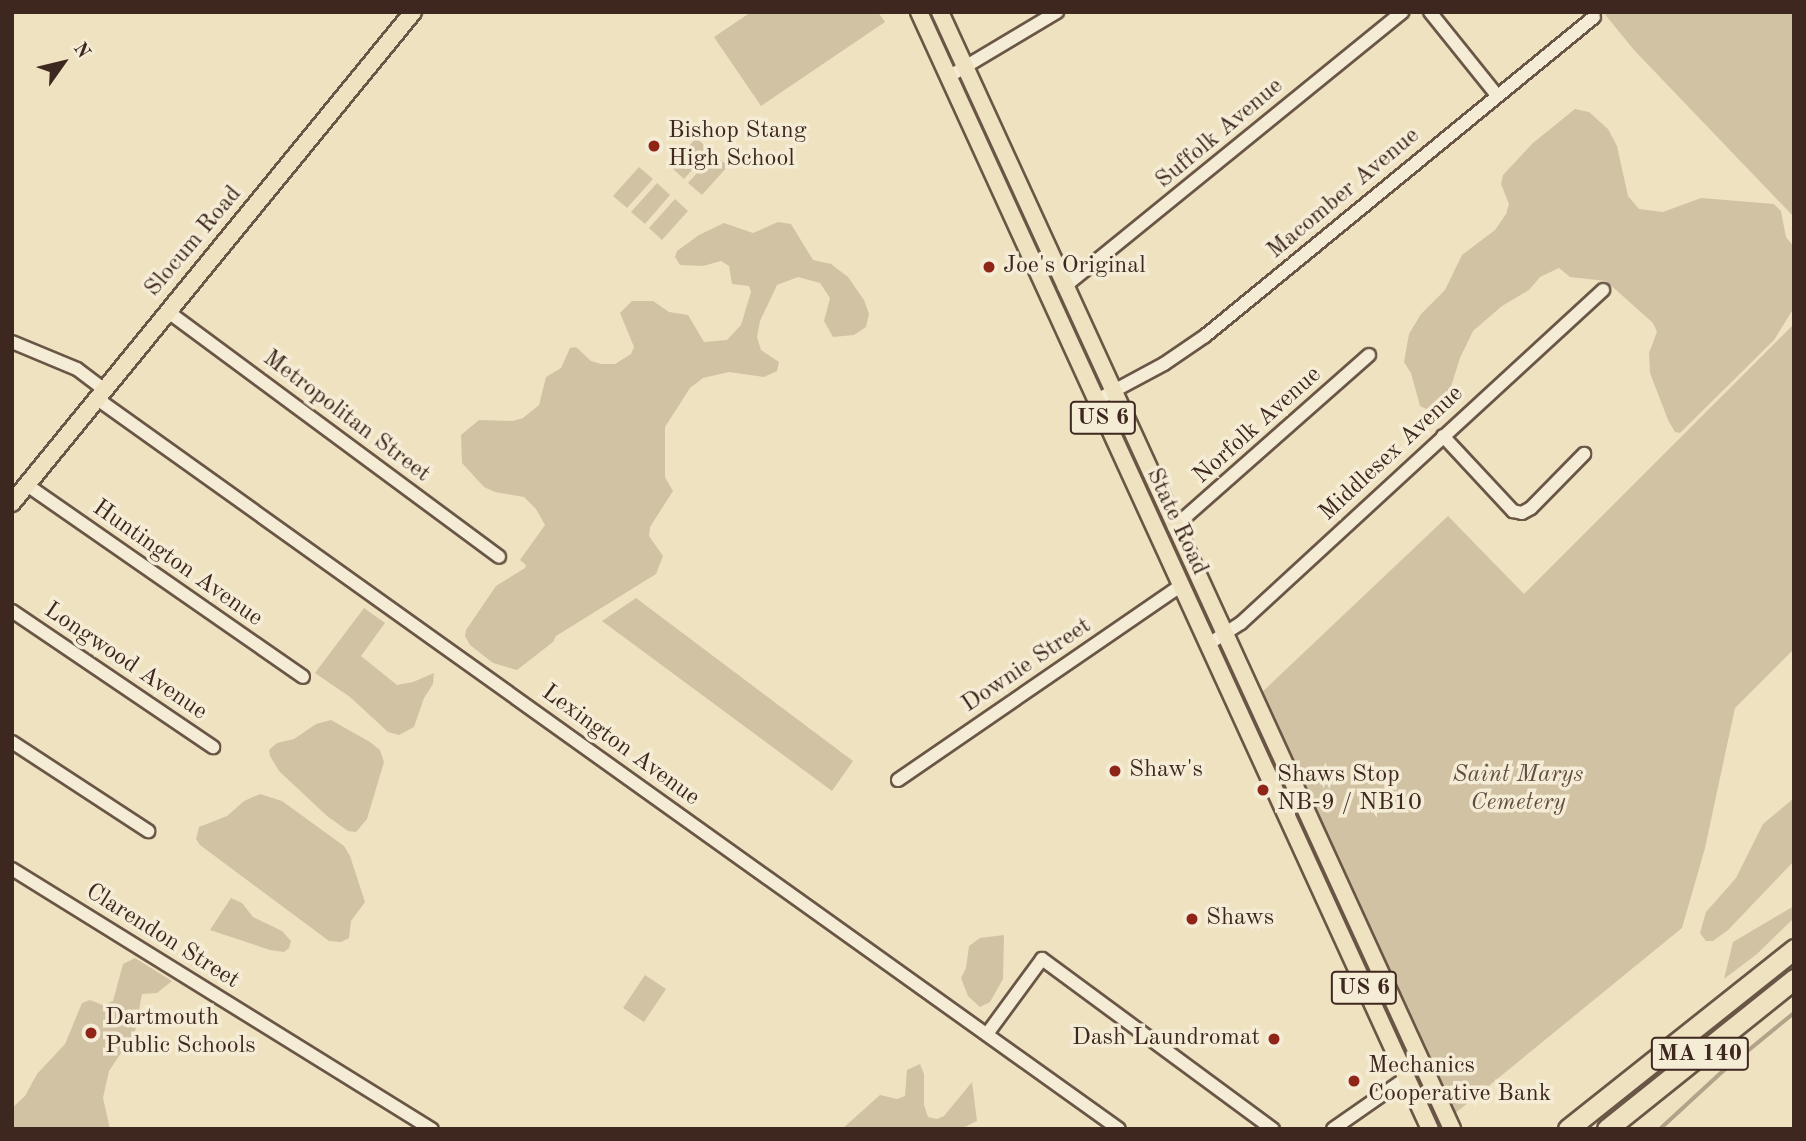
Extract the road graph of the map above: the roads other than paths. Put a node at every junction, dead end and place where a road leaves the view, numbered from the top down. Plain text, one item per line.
1 (413, 12) edge
2 (919, 12) edge
3 (940, 12) edge
4 (1057, 12) edge
5 (1402, 12) edge
6 (1430, 12) edge
7 (1594, 16) dead end
8 (965, 68) junction
9 (948, 77) junction
10 (1496, 94) junction
11 (1064, 287) junction
12 (1603, 290) dead end
13 (167, 311) junction
14 (12, 342) edge
15 (1369, 355) dead end
16 (1112, 393) junction
17 (100, 394) junction
18 (1096, 401) junction
19 (1443, 436) junction
20 (1584, 454) dead end
21 (27, 485) junction
22 (12, 503) edge
23 (1174, 527) junction
24 (499, 557) dead end
25 (1180, 586) junction
26 (12, 611) edge
27 (1223, 635) junction
28 (1207, 645) junction
29 (303, 677) dead end
30 (12, 741) edge
31 (214, 747) dead end
32 (898, 780) dead end
33 (148, 831) dead end
34 (12, 869) edge
35 (1340, 889) junction
36 (1322, 897) junction
37 (1794, 948) edge
38 (1794, 979) edge
39 (987, 1034) junction
40 (1406, 1078) junction
41 (1634, 1108) junction
42 (432, 1129) edge
43 (1119, 1129) edge
44 (1273, 1129) edge
45 (1333, 1129) edge
46 (1430, 1129) edge
47 (1452, 1129) edge
48 (1567, 1129) edge
49 (1607, 1129) edge
50 (1613, 1129) edge

1 - 13 main road, Slocum Road
2 - 9 main road, State Road / US 6
3 - 8 main road, State Road / US 6
4 - 8 street
5 - 11 street, Suffolk Avenue
6 - 10 street
7 - 10 street, Macomber Avenue
8 - 9 street
8 - 11 main road, State Road / US 6
9 - 18 main road, State Road / US 6
10 - 16 street, Macomber Avenue
11 - 16 main road, State Road / US 6
12 - 19 street, Middlesex Avenue
13 - 17 main road, Slocum Road
13 - 24 street, Metropolitan Street
14 - 17 street, Lexington Avenue
15 - 23 street, Norfolk Avenue
16 - 18 street, Macomber Avenue
16 - 23 main road, State Road / US 6
17 - 21 main road, Slocum Road
17 - 39 street, Lexington Avenue
18 - 25 main road, State Road / US 6
19 - 20 street
19 - 27 street, Middlesex Avenue
21 - 22 main road, Slocum Road
21 - 29 street, Huntington Avenue
23 - 27 main road, State Road / US 6
25 - 28 main road, State Road / US 6
25 - 32 street, Downie Street
26 - 31 street, Longwood Avenue
27 - 28 street, Middlesex Avenue
27 - 35 main road, State Road / US 6
28 - 36 main road, State Road / US 6
30 - 33 street
34 - 42 street, Clarendon Street
35 - 36 main road
35 - 47 main road, US 6
36 - 40 main road, US 6
37 - 48 highway, MA 140
38 - 41 highway, MA 140
39 - 43 street, Lexington Avenue
39 - 44 street
40 - 45 street
40 - 46 main road, US 6
41 - 49 highway, MA 140
41 - 50 highway

